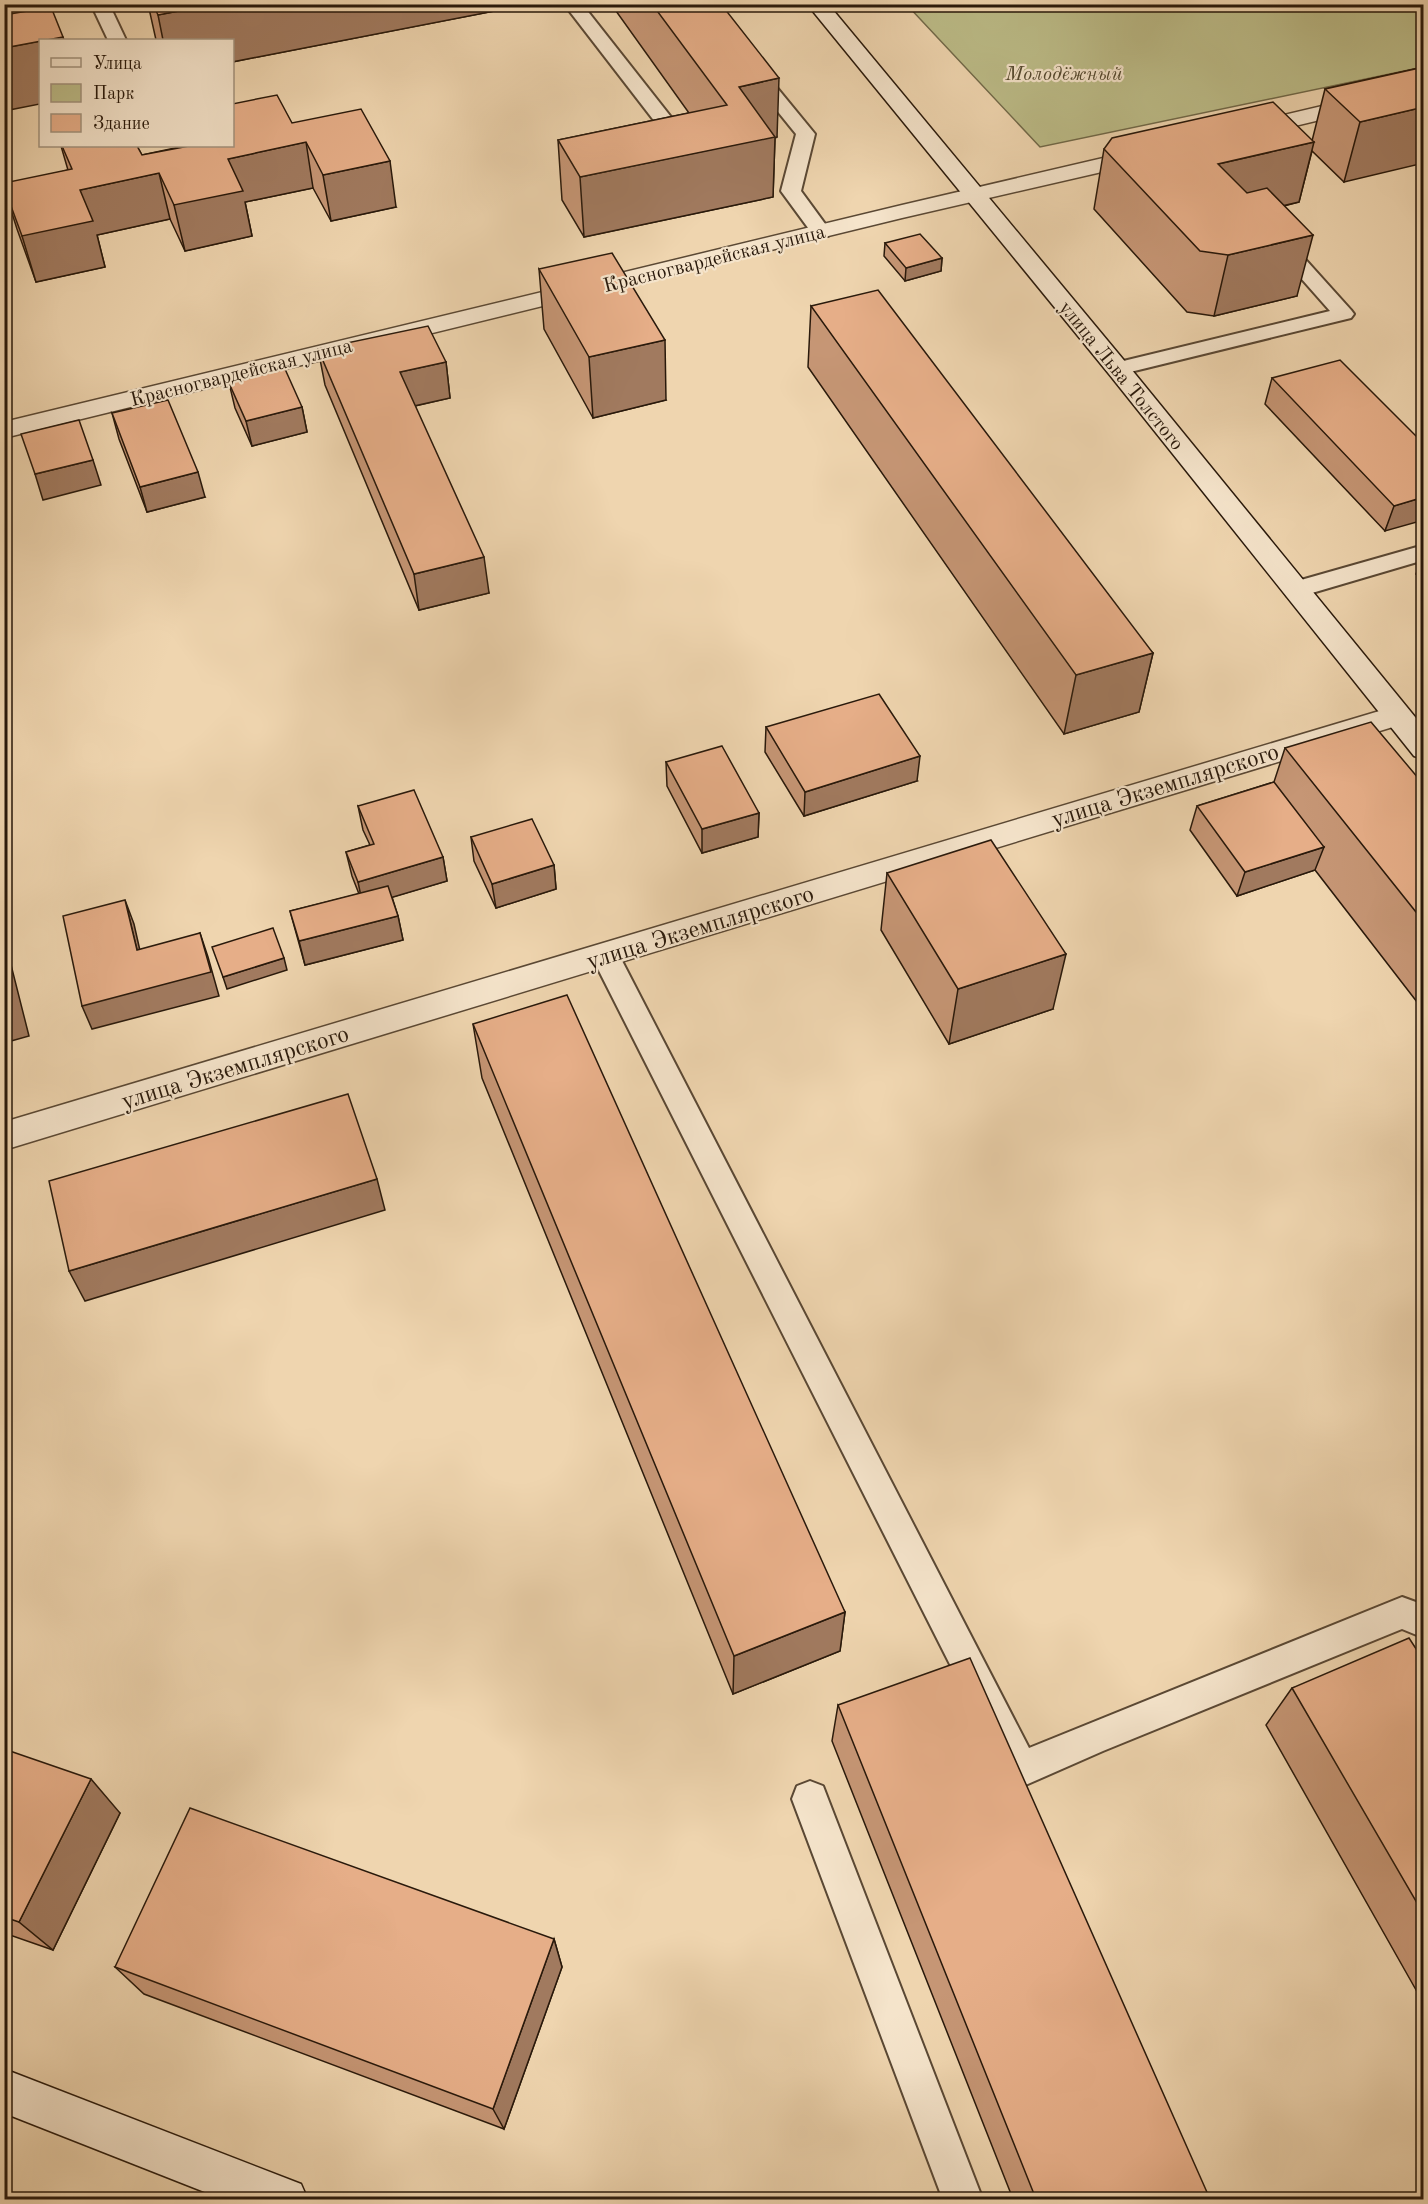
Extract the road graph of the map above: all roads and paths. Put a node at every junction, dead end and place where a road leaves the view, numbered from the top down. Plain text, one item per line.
1 (99, 4) edge
2 (572, 4) edge
3 (817, 4) edge
4 (116, 39) edge
5 (745, 60) edge
6 (1424, 88) edge
7 (1230, 135) edge
8 (1162, 151) edge
9 (666, 155) edge
10 (976, 195) junction
11 (821, 232) junction
12 (1280, 243) edge
13 (1118, 369) junction
14 (4, 430) edge
15 (1424, 552) edge
16 (1295, 590) junction
17 (1396, 716) junction
18 (1424, 749) edge
19 (605, 956) junction
20 (4, 1136) edge
21 (1424, 1622) edge
22 (810, 1799) dead end
23 (4, 2091) edge
24 (285, 2199) edge
25 (963, 2199) edge

1 - 4 lane
2 - 9 lane
3 - 10 street, улица Льва Толстого
5 - 11 lane
6 - 7 street
8 - 10 street, Красногвардейская улица
10 - 11 street, Красногвардейская улица
10 - 13 street, улица Льва Толстого
11 - 14 street, Красногвардейская улица
12 - 13 lane
13 - 16 street, улица Льва Толстого
15 - 16 lane
16 - 17 street, улица Льва Толстого
17 - 18 street, улица Льва Толстого
17 - 19 street, улица Экземплярского
19 - 20 street, улица Экземплярского
19 - 21 lane
22 - 25 lane
23 - 24 street

